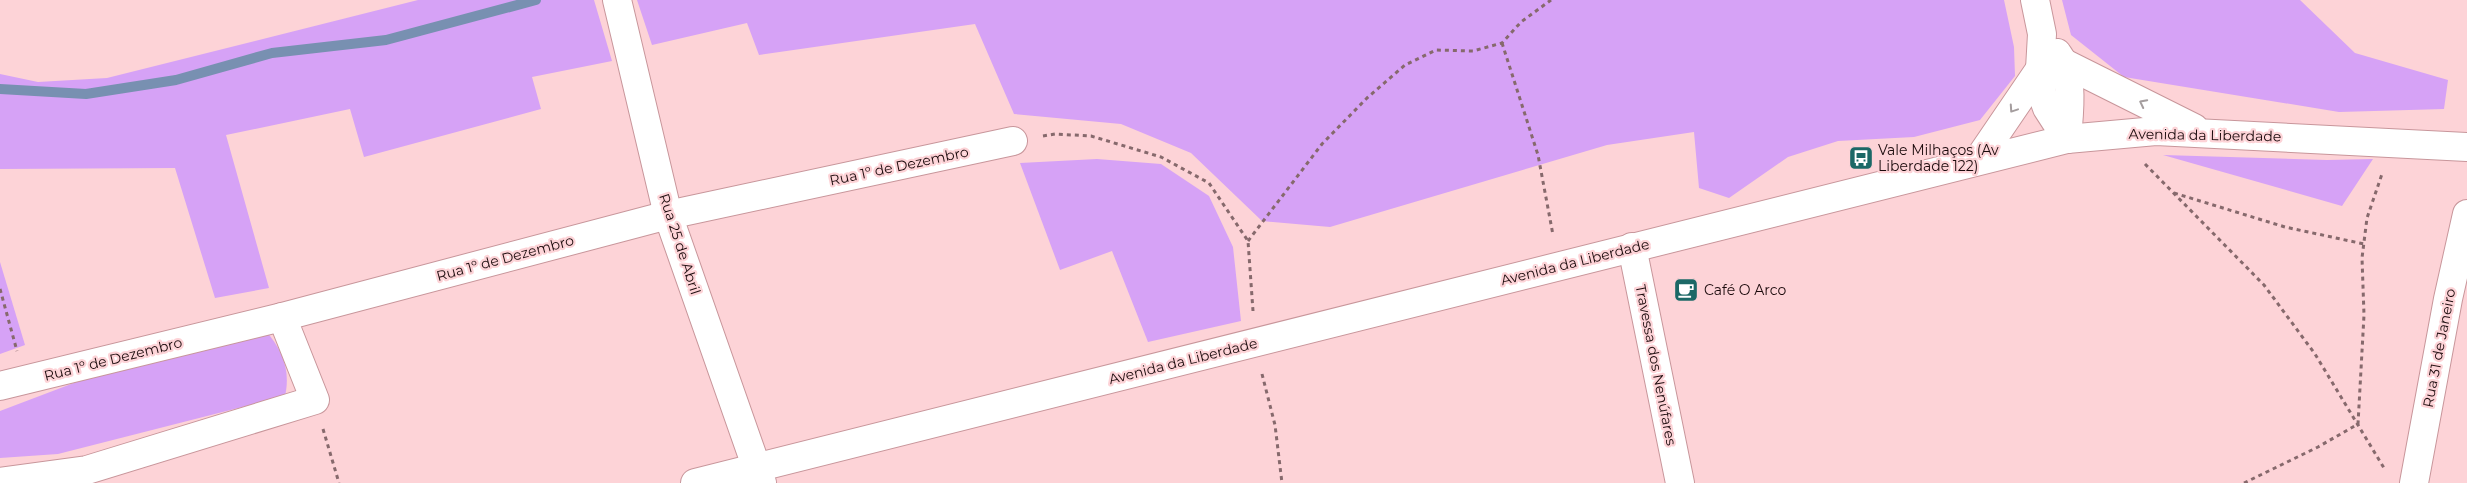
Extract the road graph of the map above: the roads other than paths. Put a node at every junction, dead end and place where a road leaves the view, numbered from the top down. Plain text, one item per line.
1 (616, 0) edge
2 (2035, 0) edge
3 (2053, 67) junction
4 (2202, 132) junction
5 (2067, 139) junction
6 (1013, 141) road end
7 (2467, 147) edge
8 (1978, 160) junction
9 (2467, 214) edge
10 (668, 215) junction
11 (1632, 247) junction
12 (282, 317) junction
13 (0, 386) edge
14 (759, 476) edge
15 (0, 482) edge
16 (695, 483) edge
17 (1680, 483) edge
18 (2414, 483) edge

1 - 10 street, Rua 25 de Abril
2 - 3 street
4 -> 3 street
3 - 5 street
3 -> 8 street
4 - 5 street, Avenida da Liberdade
4 - 7 street, Avenida da Liberdade
5 - 8 street, Avenida da Liberdade
6 - 10 street, Rua 1º de Dezembro
8 - 11 street, Avenida da Liberdade
9 - 18 street, Rua 31 de Janeiro
10 - 12 street, Rua 1º de Dezembro
10 - 14 street, Rua 25 de Abril
11 - 14 street, Avenida da Liberdade
11 - 17 street, Travessa dos Nenúfares
12 - 13 street, Rua 1º de Dezembro
12 - 15 street
14 - 16 street, Avenida da Liberdade

